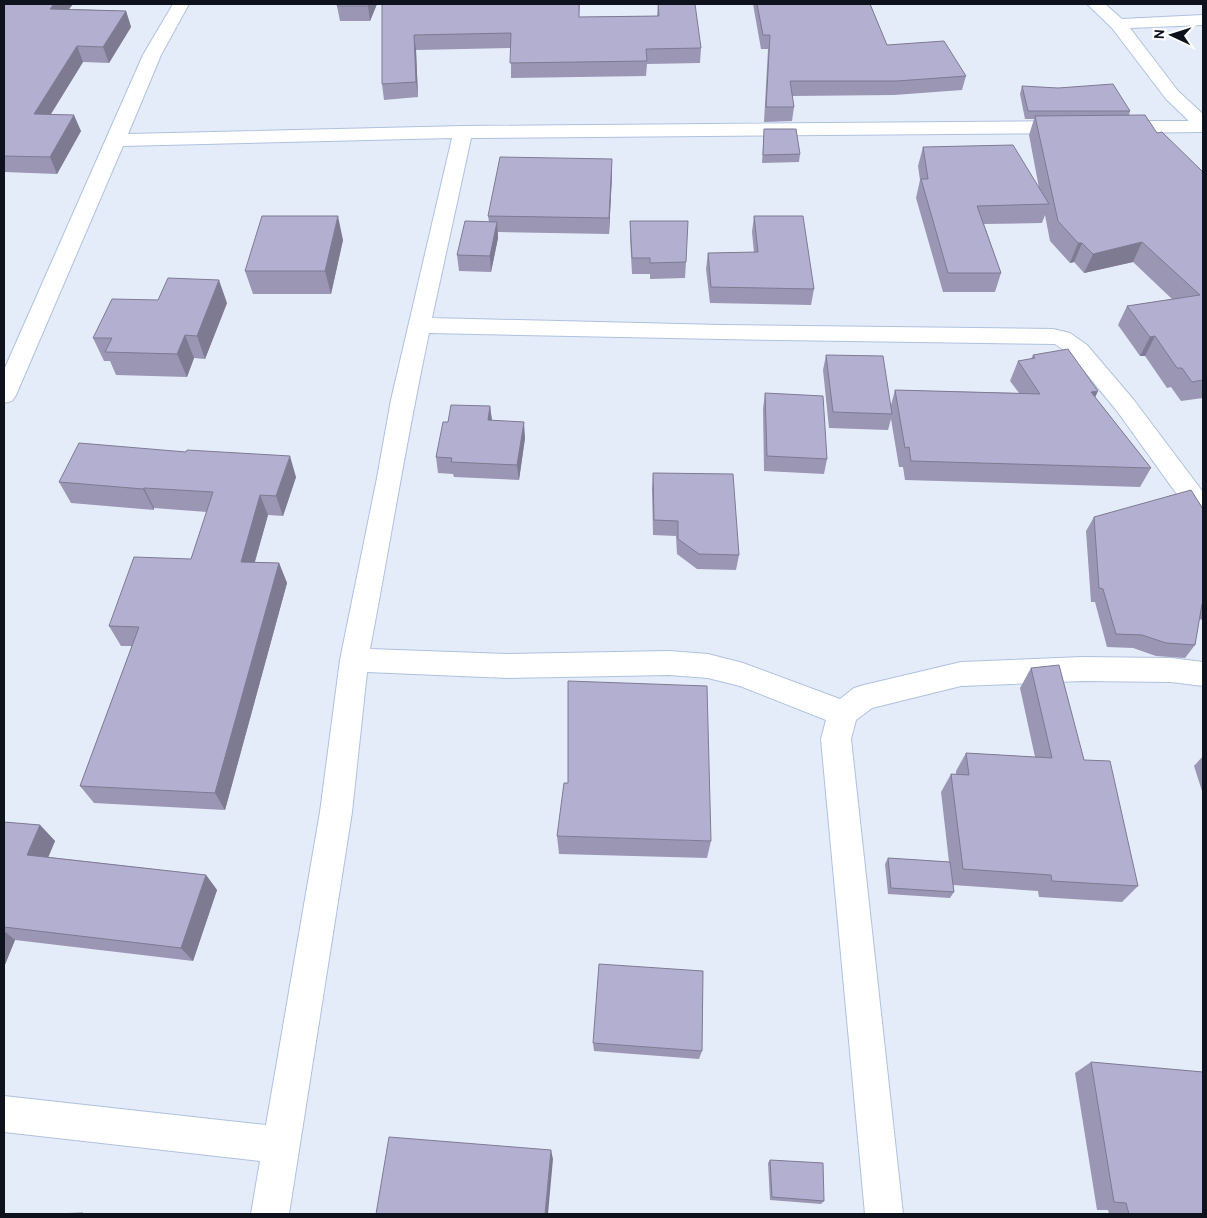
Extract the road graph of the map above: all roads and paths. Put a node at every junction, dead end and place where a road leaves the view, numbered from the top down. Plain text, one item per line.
1 (181, 4) edge
2 (1095, 4) edge
3 (1203, 20) edge
4 (1118, 24) junction
5 (1203, 125) edge
6 (464, 132) junction
7 (115, 140) junction
8 (420, 324) junction
9 (4, 394) edge
10 (1203, 511) edge
11 (354, 660) junction
12 (1203, 674) edge
13 (843, 713) junction
14 (4, 1114) edge
15 (282, 1144) junction
16 (270, 1214) edge
17 (884, 1214) edge

1 - 7 street
2 - 4 street
3 - 4 street
4 - 5 street
5 - 6 street
6 - 7 street
6 - 8 street
7 - 9 street
8 - 10 street
8 - 11 street
11 - 13 street
11 - 15 street
12 - 13 street
13 - 17 street
14 - 15 street
15 - 16 street

